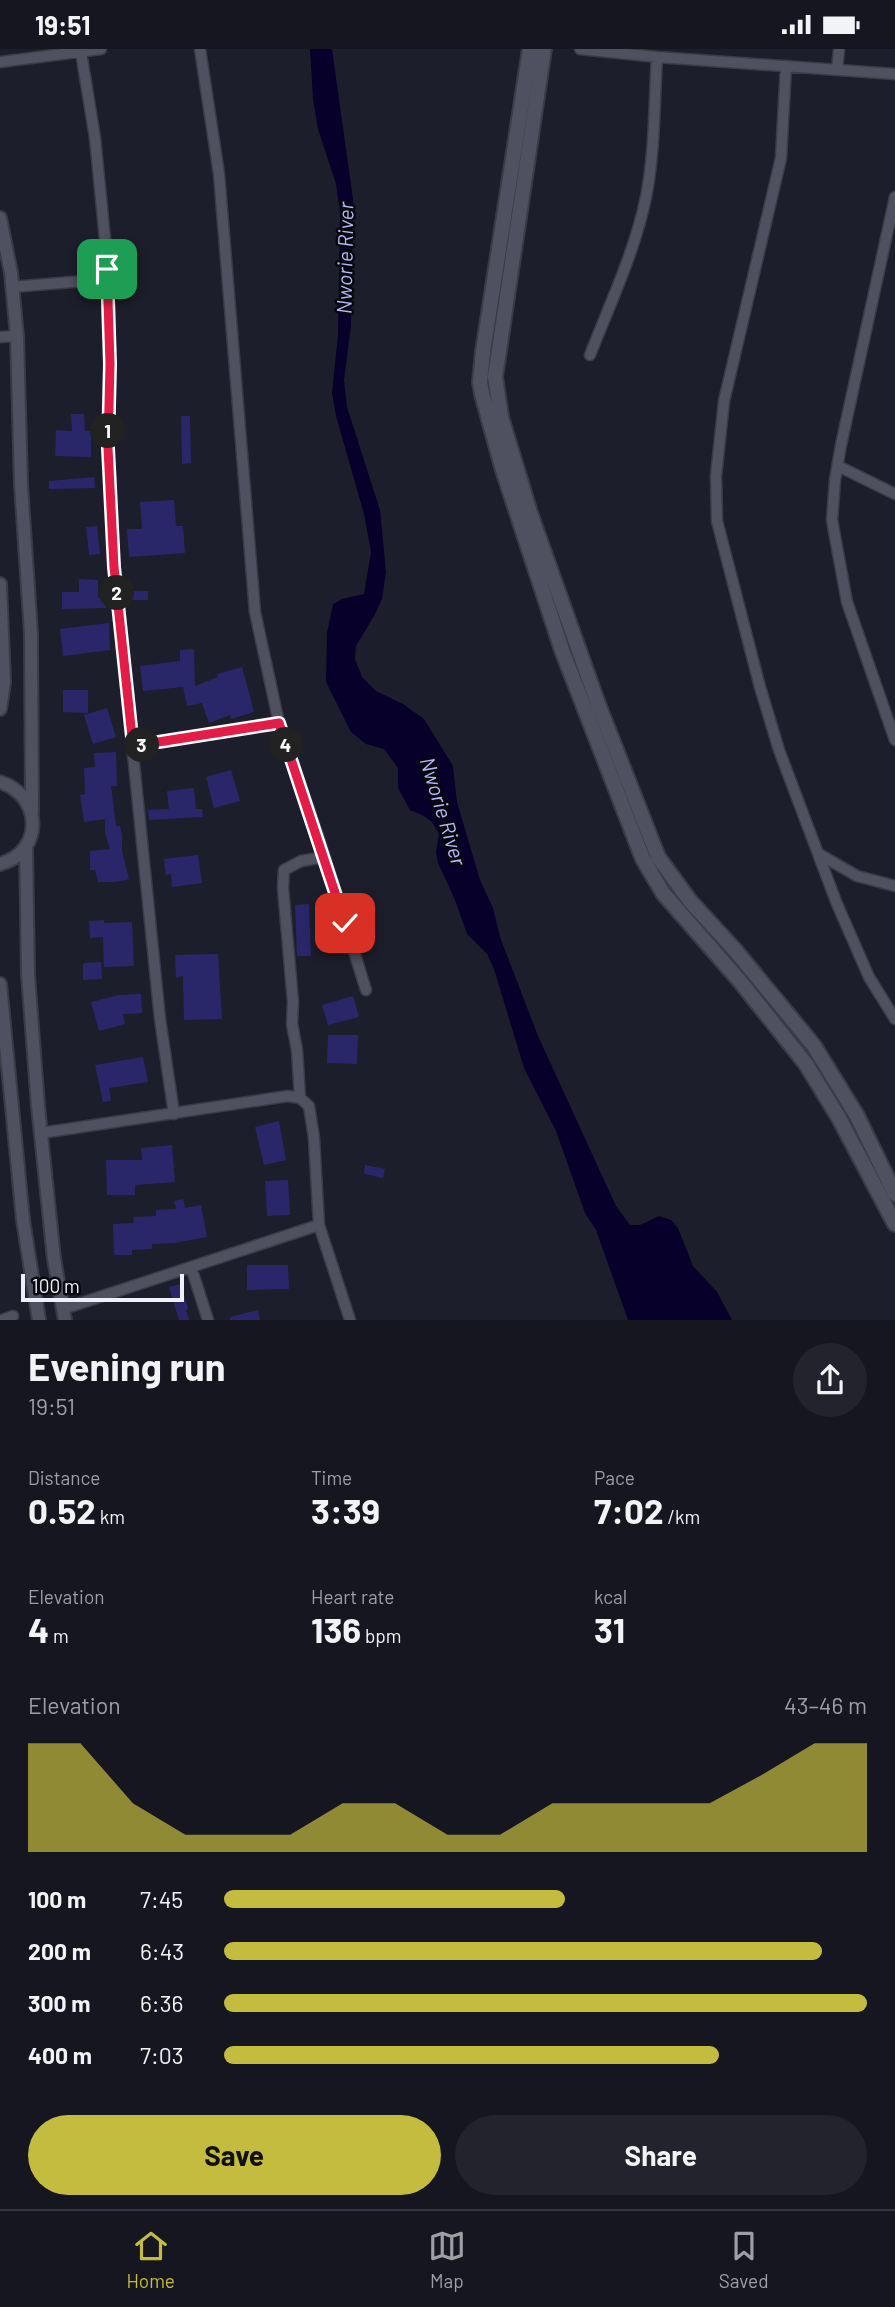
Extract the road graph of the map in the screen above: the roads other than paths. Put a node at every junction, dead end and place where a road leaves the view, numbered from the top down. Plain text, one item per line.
1 (101, 49) edge
2 (200, 49) edge
3 (530, 49) edge
4 (544, 49) edge
5 (580, 49) edge
6 (839, 49) edge
7 (80, 52) junction
8 (657, 57) junction
9 (0, 62) edge
10 (786, 66) junction
11 (837, 70) junction
12 (895, 73) edge
13 (895, 197) edge
14 (0, 218) edge
15 (108, 279) junction
16 (12, 287) junction
17 (16, 336) junction
18 (0, 337) edge
19 (590, 355) dead end
20 (838, 466) junction
21 (895, 493) edge
22 (0, 585) edge
23 (0, 709) edge
24 (279, 723) junction
25 (895, 740) edge
26 (133, 746) junction
27 (0, 782) edge
28 (32, 812) junction
29 (26, 846) junction
30 (819, 853) junction
31 (325, 857) junction
32 (0, 864) edge
33 (895, 886) edge
34 (0, 984) edge
35 (366, 990) dead end
36 (895, 1019) edge
37 (300, 1098) junction
38 (174, 1114) junction
39 (41, 1133) junction
40 (895, 1193) edge
41 (895, 1224) edge
42 (319, 1225) junction
43 (191, 1267) junction
44 (64, 1315) edge
45 (13, 1316) dead end
46 (2, 1320) edge
47 (39, 1320) edge
48 (208, 1320) edge
49 (350, 1320) edge

1 - 7 street
2 - 24 street
3 - 41 main road
4 - 40 main road
5 - 8 street
6 - 11 street
7 - 9 street
7 - 15 street
8 - 10 street
8 - 19 street
10 - 11 street
10 - 30 street
11 - 12 street
13 - 20 street
14 - 16 street
15 - 16 street
15 - 26 street
16 - 17 street
17 - 18 street
17 - 28 street
20 - 21 street
20 - 25 street
22 - 23 street
24 - 26 street
24 - 31 street
26 - 38 street
27 - 28 street
28 - 29 street
29 - 32 street
29 - 39 street
30 - 33 street
30 - 36 street
31 - 35 street
31 - 37 street
34 - 47 street
37 - 38 street
37 - 42 street
38 - 39 street
39 - 44 street
42 - 43 street
42 - 49 street
43 - 44 street
43 - 48 street
45 - 46 street

